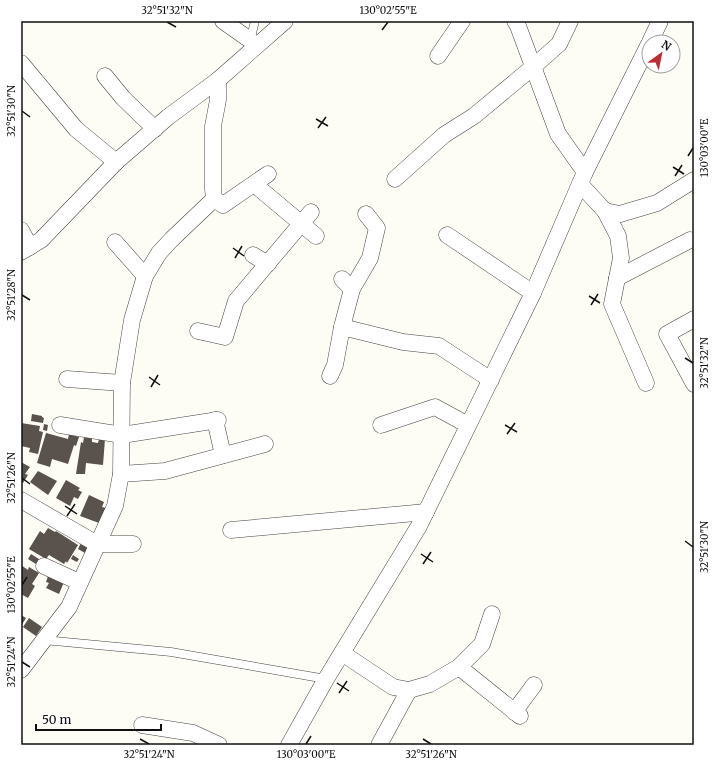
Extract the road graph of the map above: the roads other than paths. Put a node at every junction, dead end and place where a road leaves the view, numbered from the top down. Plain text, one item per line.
1 (223, 21) edge
2 (255, 21) edge
3 (285, 21) edge
4 (462, 21) edge
5 (515, 21) edge
6 (570, 21) edge
7 (660, 21) edge
8 (654, 34) edge
9 (250, 40) junction
10 (245, 56) junction
11 (438, 56) dead end
12 (641, 61) edge
13 (21, 63) edge
14 (533, 67) junction
15 (105, 76) dead end
16 (218, 80) junction
17 (155, 129) junction
18 (116, 162) junction
19 (268, 174) dead end
20 (583, 178) junction
21 (394, 179) dead end
22 (694, 180) edge
23 (254, 184) junction
24 (214, 199) junction
25 (605, 211) junction
26 (366, 214) dead end
27 (307, 218) junction
28 (21, 230) edge
29 (447, 235) dead end
30 (316, 236) dead end
31 (690, 240) dead end
32 (115, 242) dead end
33 (26, 249) edge
34 (253, 254) dead end
35 (268, 264) junction
36 (145, 276) junction
37 (617, 278) junction
38 (533, 294) junction
39 (694, 319) edge
40 (342, 327) junction
41 (198, 331) dead end
42 (330, 376) dead end
43 (67, 378) dead end
44 (490, 380) junction
45 (122, 383) junction
46 (646, 383) dead end
47 (694, 384) edge
48 (60, 425) dead end
49 (381, 425) dead end
50 (468, 425) junction
51 (122, 435) junction
52 (265, 444) dead end
53 (223, 456) junction
54 (121, 474) junction
55 (21, 500) edge
56 (426, 512) junction
57 (231, 530) dead end
58 (97, 544) junction
59 (133, 544) dead end
60 (44, 566) dead end
61 (79, 582) junction
62 (492, 614) dead end
63 (44, 640) junction
64 (342, 653) junction
65 (459, 667) junction
66 (21, 670) edge
67 (326, 679) junction
68 (534, 685) dead end
69 (409, 690) junction
70 (142, 725) dead end
71 (219, 745) edge
72 (290, 745) edge
73 (379, 745) edge

1 - 9 street
2 - 9 lane
3 - 10 street
4 - 11 street
5 - 14 street
6 - 14 street
7 - 8 street
9 - 10 lane
10 - 16 street
12 - 20 street
13 - 18 street
14 - 20 street
14 - 21 street
15 - 17 street
16 - 17 street
16 - 24 street
17 - 18 street
18 - 33 street
19 - 23 street
20 - 25 street
20 - 38 street
22 - 25 street
23 - 24 street
23 - 27 street
24 - 36 street
25 - 37 street
26 - 40 street
27 - 30 street
27 - 35 street
28 - 33 street
29 - 38 street
31 - 37 street
32 - 36 street
34 - 35 street
35 - 41 street
36 - 45 street
37 - 46 street
38 - 44 street
39 - 47 street
40 - 42 street
40 - 44 street
43 - 45 street
44 - 50 street
45 - 51 street
48 - 51 street
49 - 50 street
50 - 56 street
51 - 53 street
51 - 54 street
52 - 53 street
53 - 54 street
54 - 58 street
55 - 58 street
56 - 57 street
56 - 64 street
58 - 59 street
58 - 61 street
60 - 61 street
61 - 63 street
62 - 65 street
63 - 66 street
63 - 67 lane
64 - 67 street
64 - 69 street
65 - 68 street
65 - 69 street
67 - 72 street
69 - 73 street
70 - 71 street

